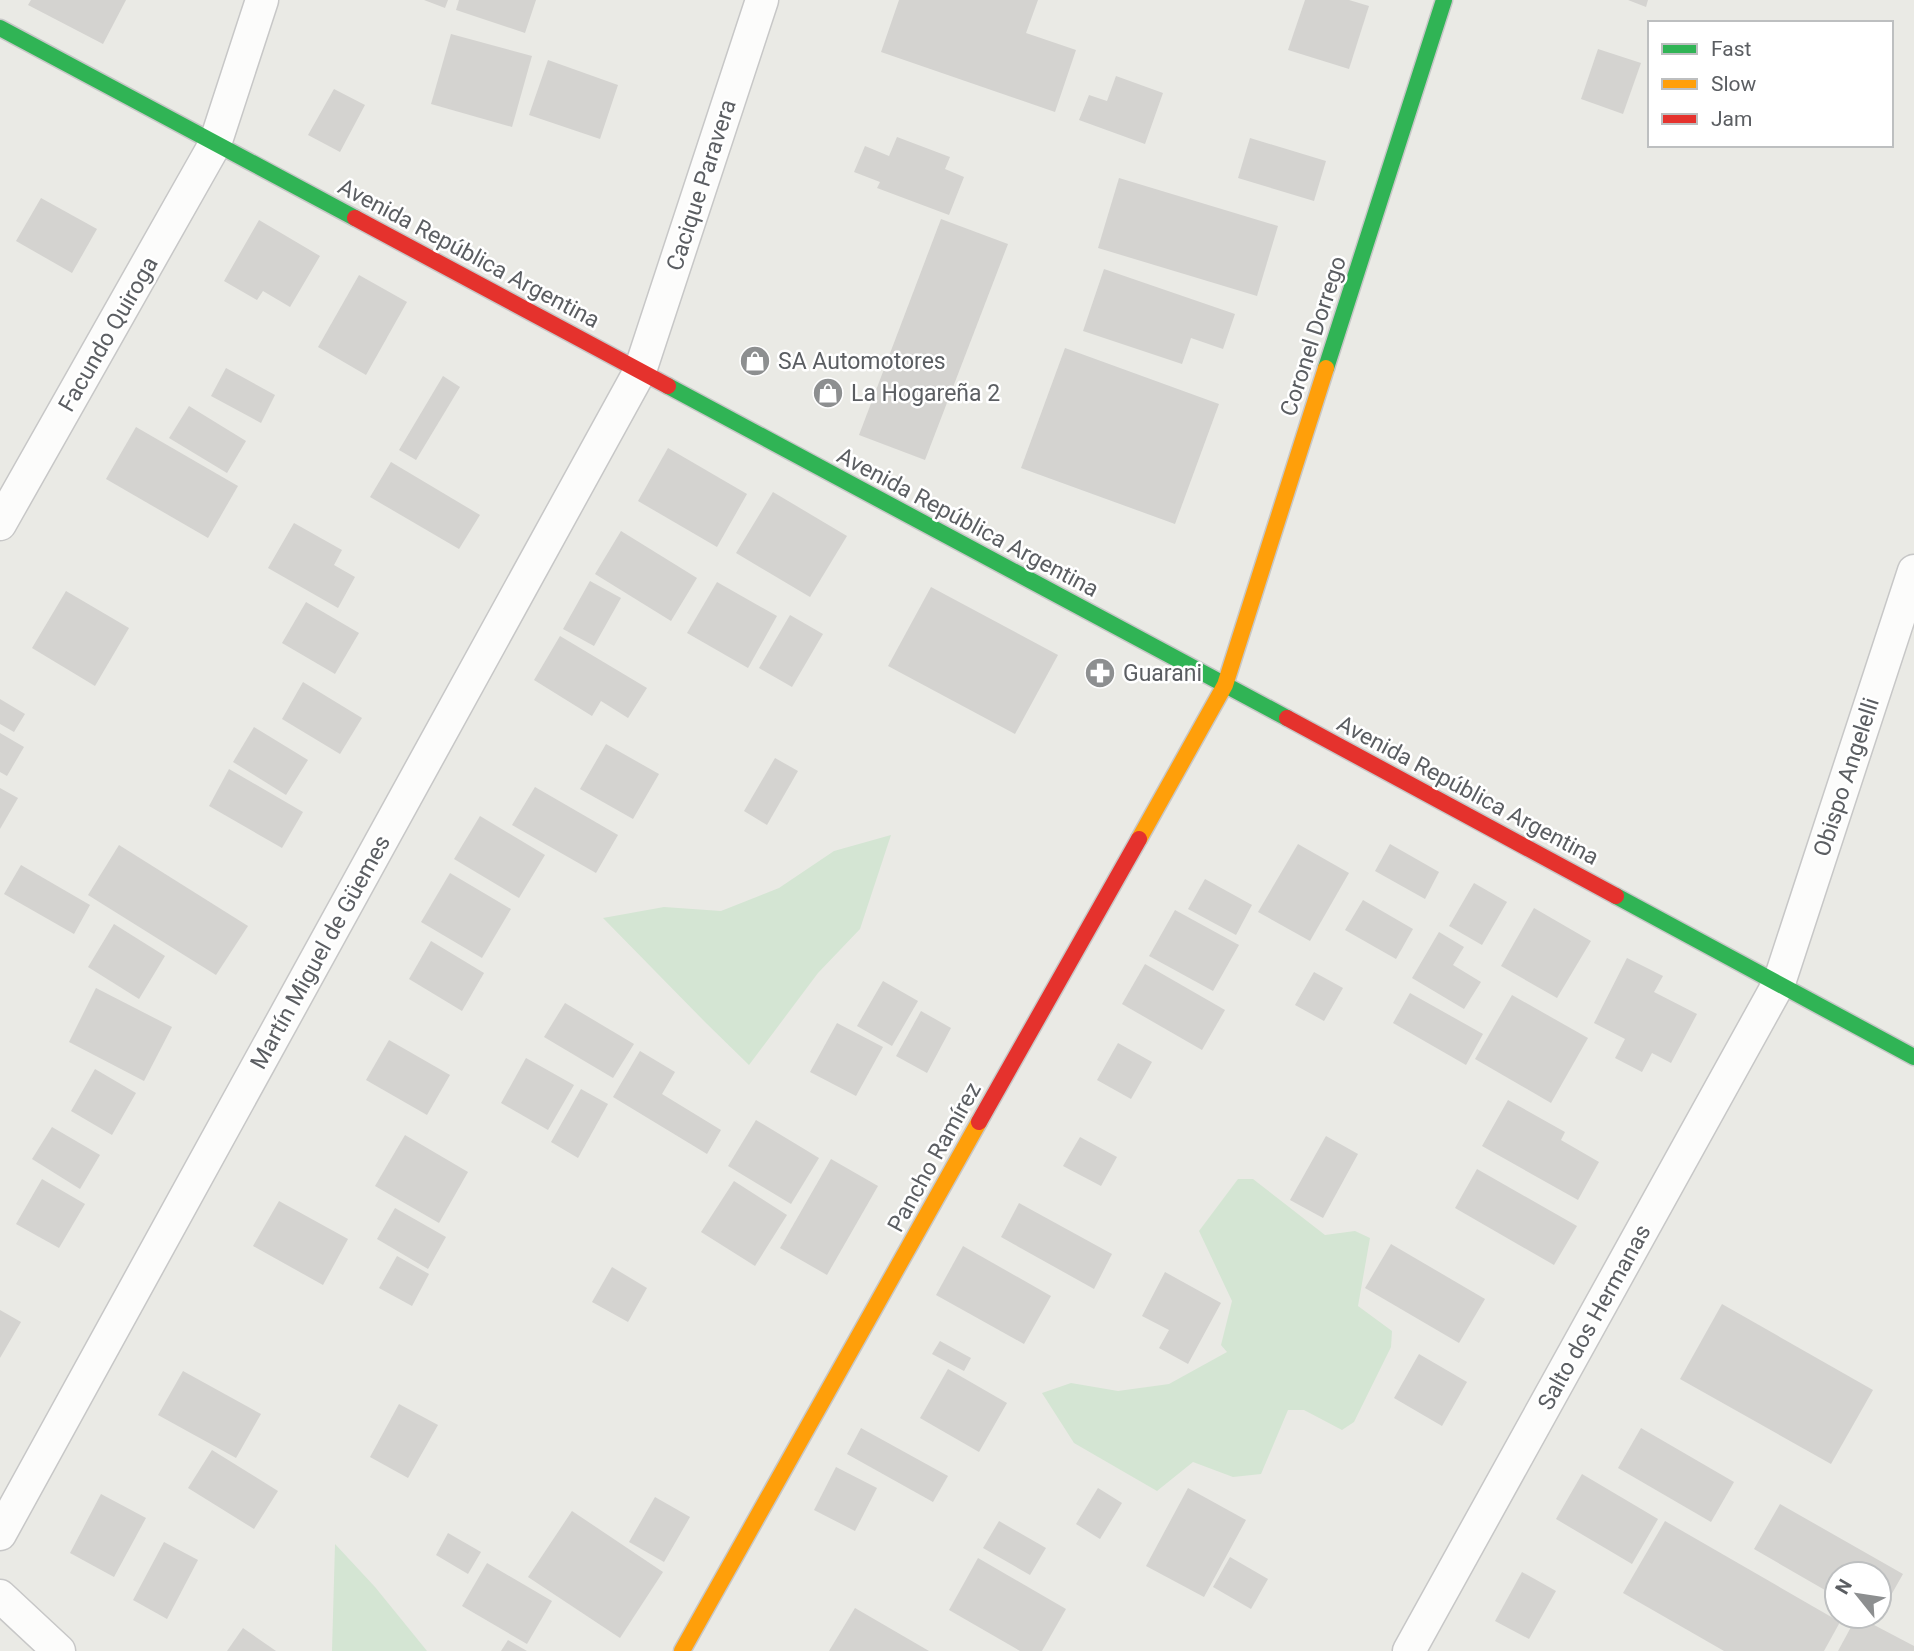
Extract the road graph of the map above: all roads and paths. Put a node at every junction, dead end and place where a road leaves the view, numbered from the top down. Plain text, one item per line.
1 (262, 0) edge
2 (762, 0) edge
3 (1444, 0) edge
4 (0, 28) edge
5 (215, 144) junction
6 (640, 371) junction
7 (0, 524) edge
8 (1914, 571) edge
9 (1225, 685) junction
10 (1779, 984) junction
11 (1914, 1058) edge
12 (0, 1534) edge
13 (0, 1596) edge
14 (59, 1651) edge
15 (682, 1651) edge
16 (1409, 1651) edge

1 - 5 street, Facundo Quiroga
2 - 6 street, Cacique Paravera
3 - 9 main road, Coronel Dorrego
4 - 5 main road, Avenida República Argentina
5 - 6 main road, Avenida República Argentina
5 - 7 street, Facundo Quiroga
6 - 9 main road, Avenida República Argentina
6 - 12 street, Martín Miguel de Güemes
8 - 10 street, Obispo Angelelli
9 - 10 main road, Avenida República Argentina
9 - 15 main road, Pancho Ramírez
10 - 11 main road, Avenida República Argentina
10 - 16 street, Salto dos Hermanas
13 - 14 street

